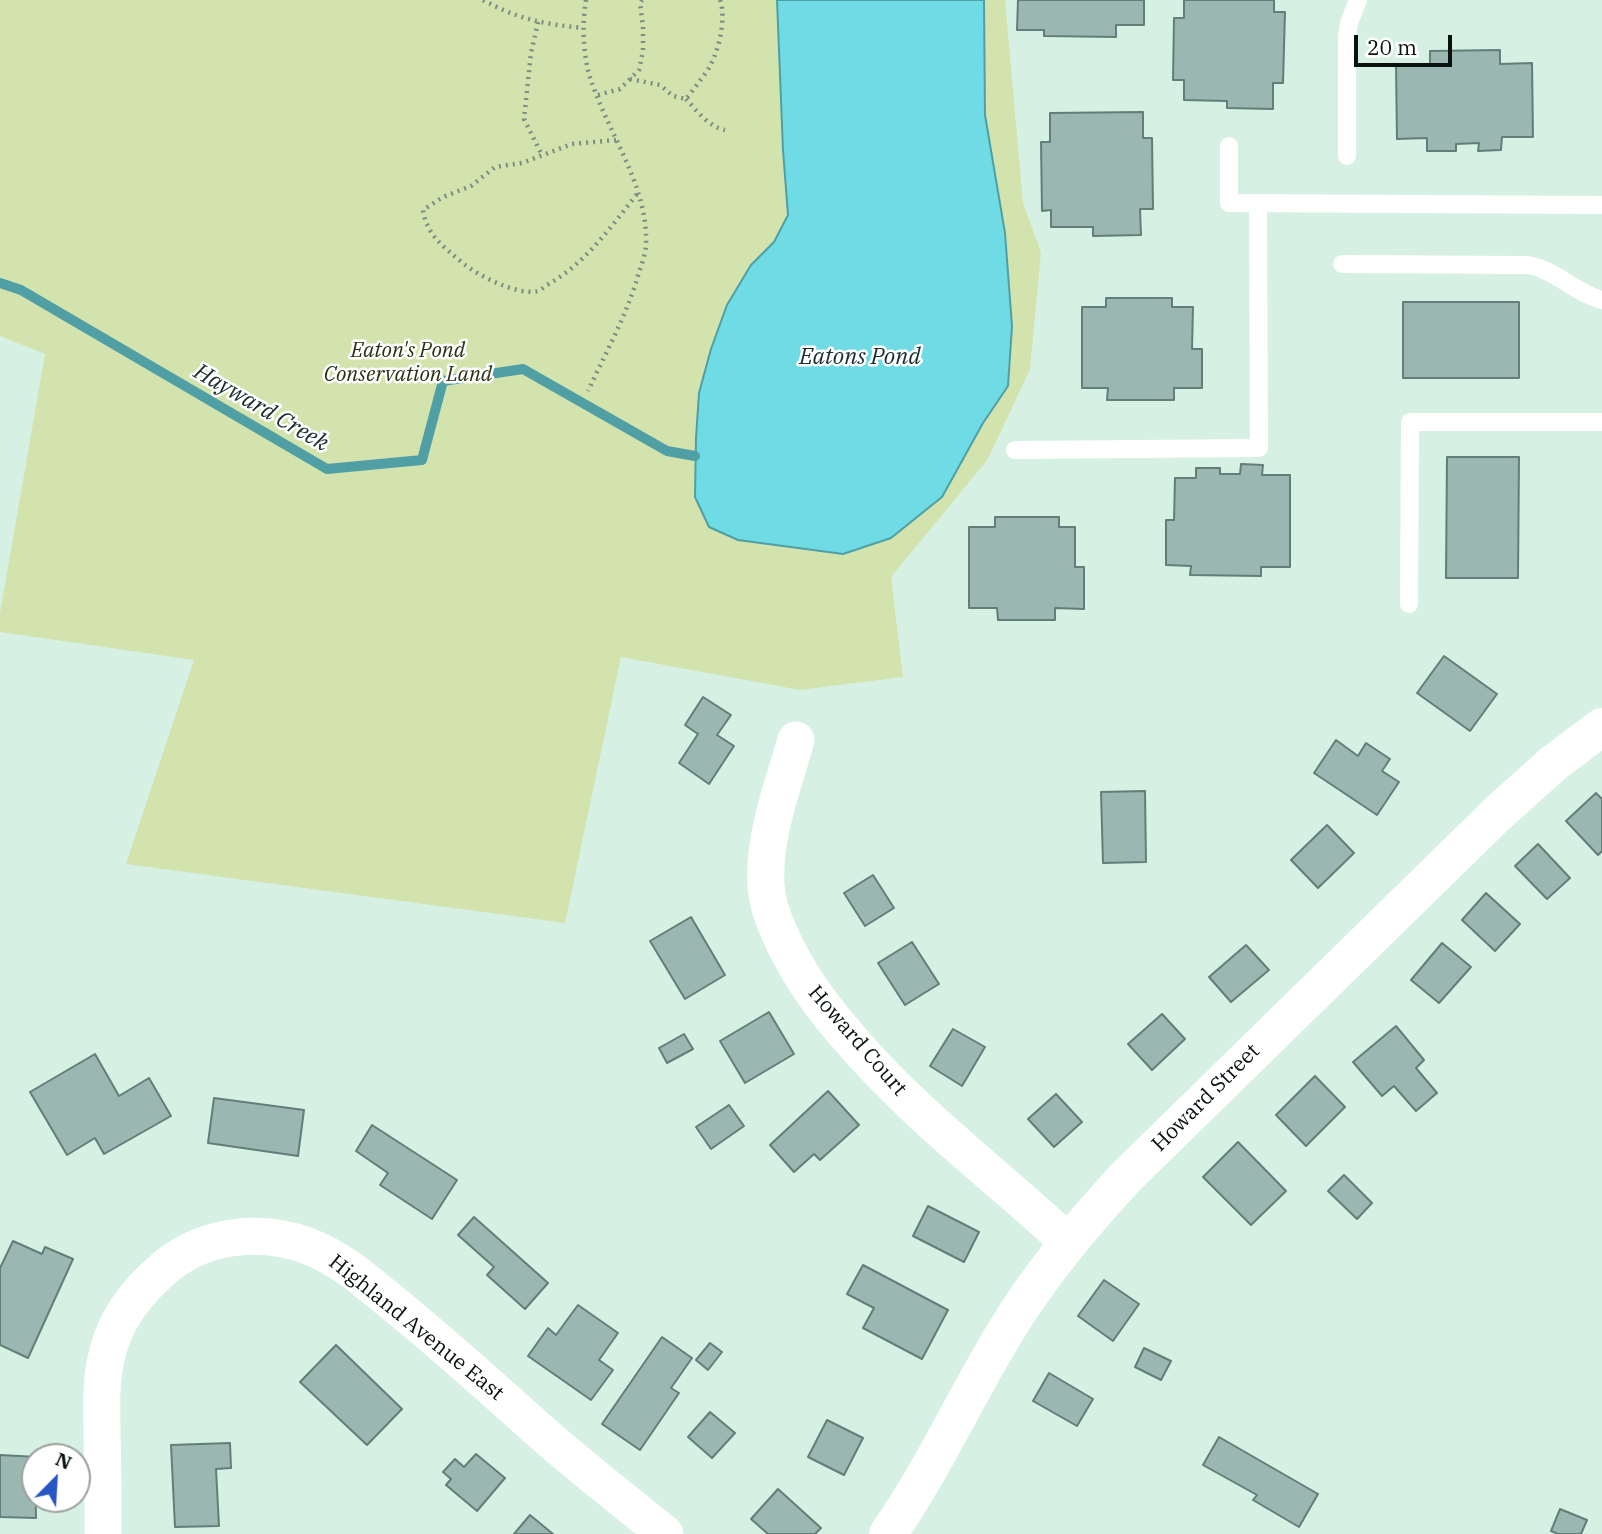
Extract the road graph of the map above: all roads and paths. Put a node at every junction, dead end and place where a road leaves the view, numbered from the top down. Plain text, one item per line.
1 (483, 0) edge
2 (586, 0) edge
3 (642, 0) edge
4 (720, 0) edge
5 (1358, 0) edge
6 (538, 22) junction
7 (583, 28) junction
8 (630, 79) junction
9 (598, 95) junction
10 (685, 99) junction
11 (725, 130) dead end
12 (616, 140) junction
13 (1229, 146) dead end
14 (542, 155) junction
15 (1347, 156) dead end
16 (637, 194) junction
17 (1258, 204) junction
18 (1602, 205) edge
19 (1342, 264) dead end
20 (1602, 300) edge
21 (588, 390) dead end
22 (1602, 422) edge
23 (1015, 450) dead end
24 (1409, 604) dead end
25 (1602, 727) edge
26 (796, 740) dead end
27 (1068, 1242) junction
28 (103, 1534) edge
29 (665, 1534) edge
30 (888, 1534) edge

1 - 6 path
2 - 7 path
3 - 8 path
4 - 10 path
5 - 15 lane
6 - 7 path
6 - 14 path
7 - 9 path
8 - 9 path
8 - 10 path
9 - 12 path
10 - 11 path
12 - 14 path
12 - 16 path
13 - 17 lane
14 - 16 path
16 - 21 path
17 - 18 lane
17 - 23 lane
19 - 20 lane
22 - 24 lane
25 - 27 street, Howard Street
26 - 27 street, Howard Court
27 - 30 street, Howard Street
28 - 29 street, Highland Avenue East

